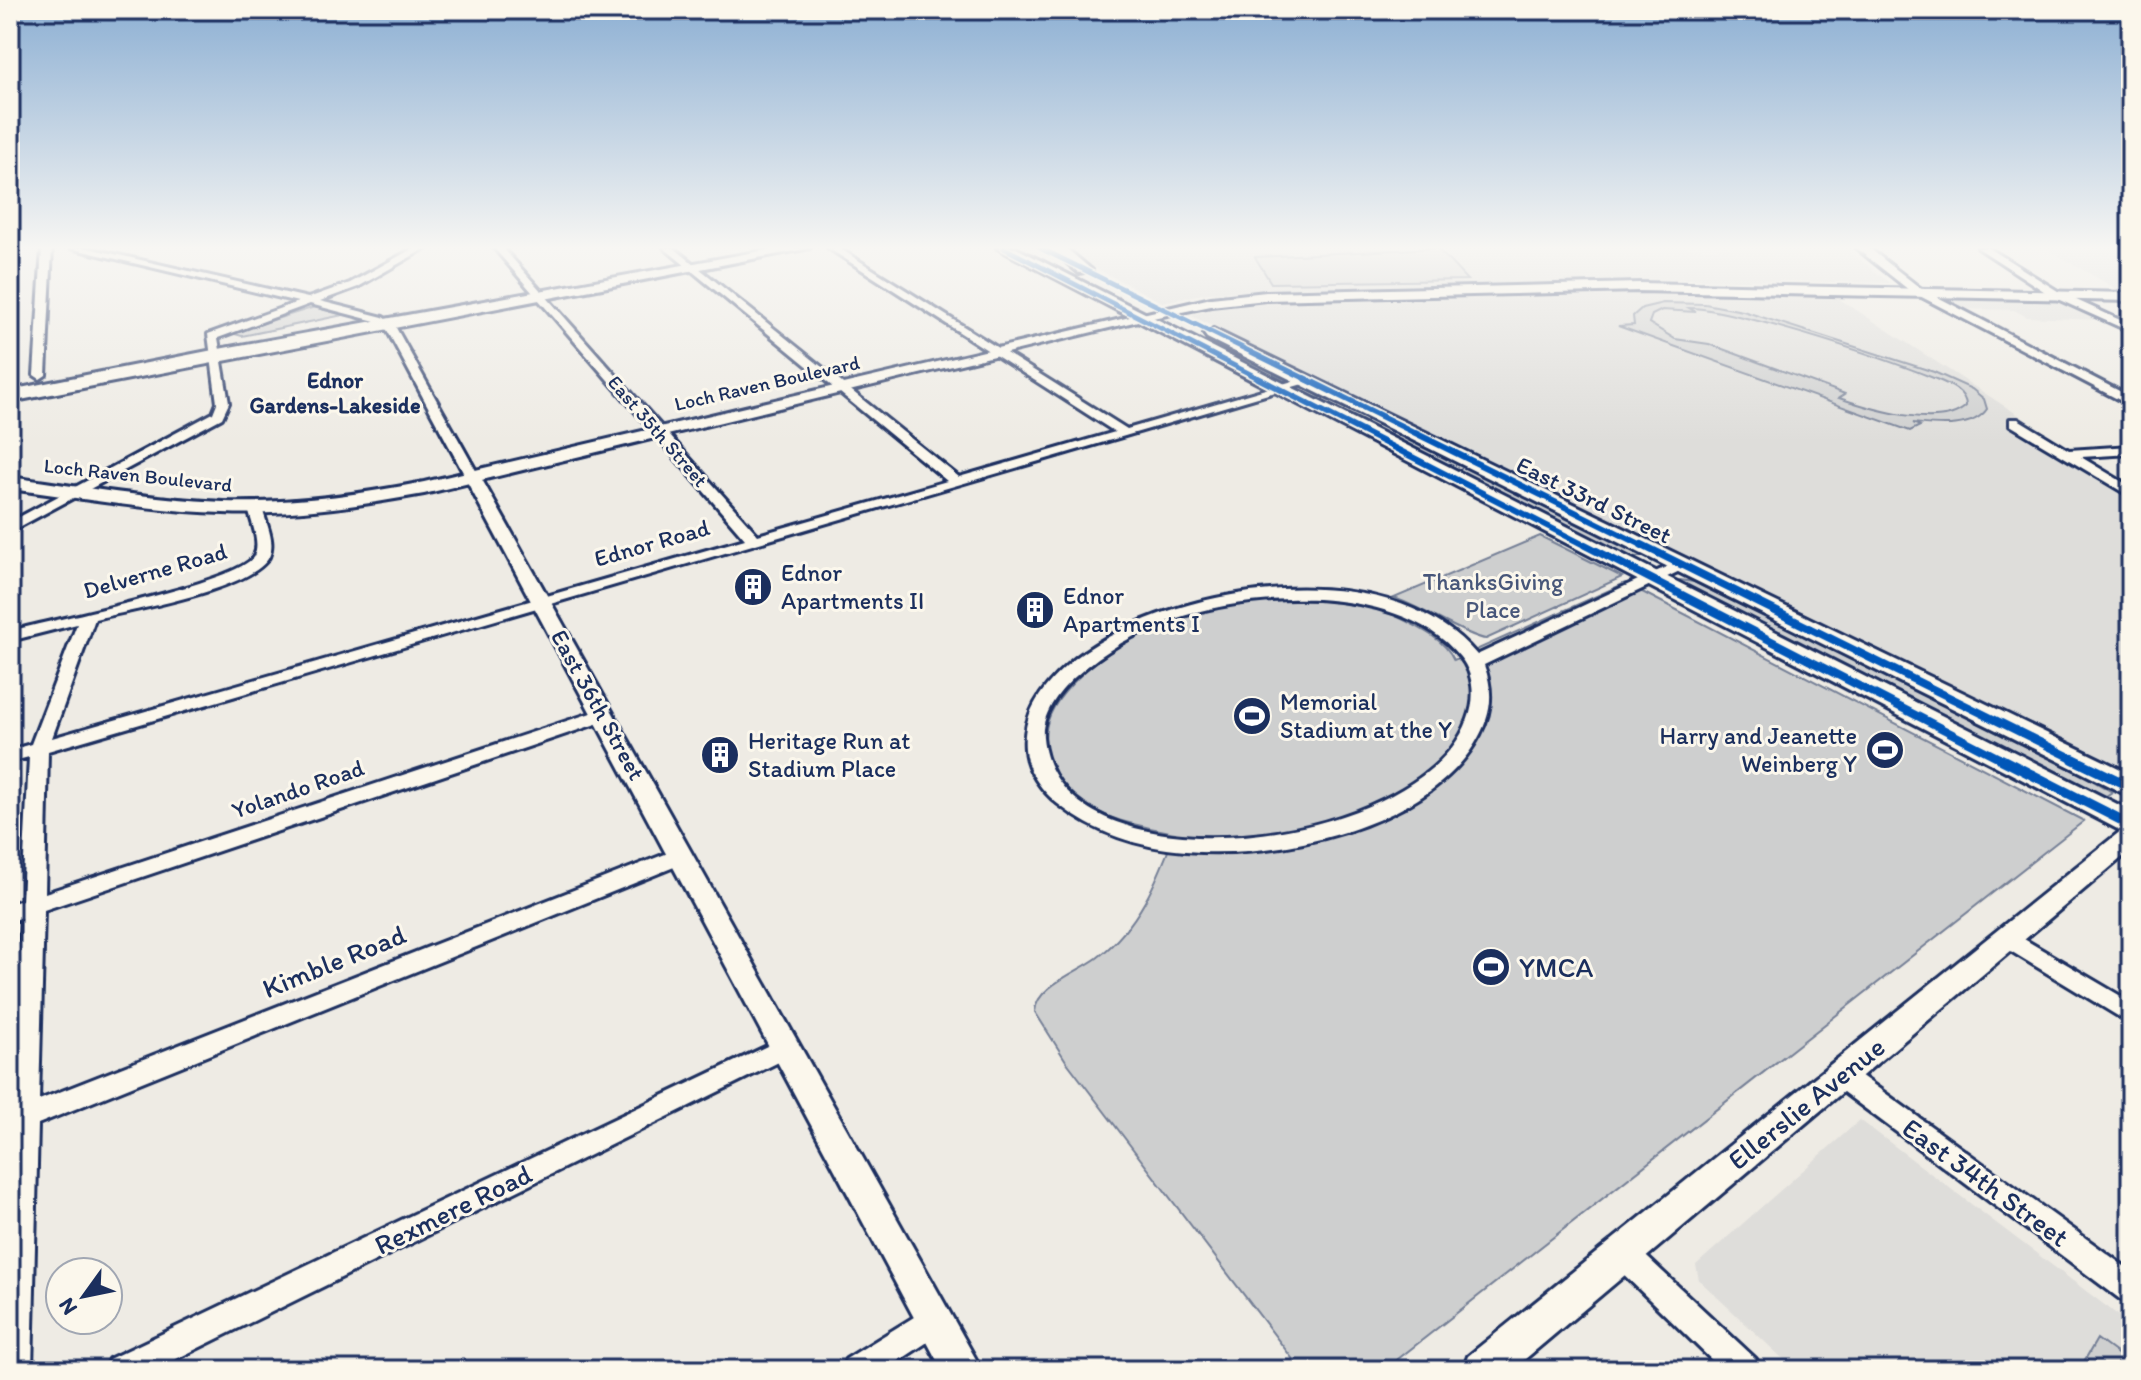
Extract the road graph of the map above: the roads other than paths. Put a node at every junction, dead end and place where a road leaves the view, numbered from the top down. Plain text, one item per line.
1 (43, 312) edge
2 (279, 312) edge
3 (354, 312) edge
4 (393, 312) edge
5 (439, 312) edge
6 (555, 312) edge
7 (748, 312) edge
8 (934, 312) edge
9 (1129, 312) edge
10 (1159, 312) edge
11 (1169, 312) edge
12 (1959, 312) edge
13 (2095, 312) edge
14 (369, 316) junction
15 (1138, 317) junction
16 (387, 324) junction
17 (2131, 329) edge
18 (212, 349) junction
19 (995, 351) junction
20 (40, 375) junction
21 (1307, 381) junction
22 (10, 382) edge
23 (841, 388) junction
24 (1279, 389) junction
25 (10, 396) edge
26 (2131, 402) edge
27 (2014, 422) dead end
28 (659, 431) junction
29 (1125, 433) junction
30 (2131, 450) edge
31 (2066, 454) junction
32 (472, 476) junction
33 (957, 482) junction
34 (10, 483) edge
35 (79, 492) junction
36 (2131, 493) edge
37 (255, 508) junction
38 (10, 528) edge
39 (755, 541) junction
40 (1681, 565) junction
41 (1653, 581) junction
42 (542, 602) junction
43 (88, 616) junction
44 (10, 636) edge
45 (1474, 663) junction
46 (604, 715) junction
47 (39, 747) junction
48 (10, 756) edge
49 (2131, 787) edge
50 (2131, 825) edge
51 (2131, 836) edge
52 (681, 856) junction
53 (22, 909) edge
54 (2007, 938) junction
55 (2131, 1014) edge
56 (786, 1047) junction
57 (1840, 1075) junction
58 (18, 1120) edge
59 (1623, 1254) junction
60 (2131, 1289) edge
61 (935, 1319) junction
62 (16, 1370) edge
63 (120, 1370) edge
64 (857, 1370) edge
65 (963, 1370) edge
66 (1482, 1370) edge
67 (1745, 1370) edge

1 - 20 street
2 - 18 street
3 - 14 street
4 - 14 main road
5 - 16 main road
6 - 28 street, East 35th Street
7 - 23 street
8 - 19 street
9 - 15 main road, East 33rd Street
10 - 15 main road, Loch Raven Boulevard
11 - 21 main road, East 33rd Street
12 - 26 street
13 - 17 street
14 - 16 street
14 - 18 main road
15 - 19 main road, Loch Raven Boulevard
15 - 24 main road, East 33rd Street
16 - 18 main road
16 - 32 street, East 36th Street
18 - 20 main road
18 - 25 main road
18 - 35 street
19 - 23 main road, Loch Raven Boulevard
19 - 29 street
20 - 22 main road
21 - 24 street, Ednor Road
21 - 40 main road, East 33rd Street
23 - 28 main road, Loch Raven Boulevard
23 - 33 street
24 - 29 street, Ednor Road
24 - 41 main road, East 33rd Street
27 - 31 street
28 - 32 main road, Loch Raven Boulevard
28 - 39 street, East 35th Street
29 - 33 street, Ednor Road
30 - 31 street
31 - 36 street
32 - 37 main road, Loch Raven Boulevard
32 - 42 street, East 36th Street
33 - 39 street, Ednor Road
34 - 35 main road, Loch Raven Boulevard
35 - 37 main road, Loch Raven Boulevard
35 - 38 street
37 - 43 street, Delverne Road
39 - 42 street, Ednor Road
40 - 41 street
40 - 49 main road, East 33rd Street
41 - 45 street
41 - 50 main road, East 33rd Street
42 - 46 street, East 36th Street
42 - 47 street, Ednor Road
43 - 44 street, Delverne Road
43 - 47 street
45 - 45 street
46 - 52 street, East 36th Street
46 - 53 street, Yolando Road
47 - 48 street, Ednor Road
47 - 53 street
51 - 54 street, Ellerslie Avenue
52 - 56 street, East 36th Street
52 - 58 street, Kimble Road
53 - 58 street
54 - 55 street
54 - 57 street, Ellerslie Avenue
56 - 61 street, East 36th Street
56 - 63 street, Rexmere Road
57 - 59 street, Ellerslie Avenue
57 - 60 street, East 34th Street
58 - 62 street
59 - 66 street, Ellerslie Avenue
59 - 67 street
61 - 64 street
61 - 65 street, East 36th Street

